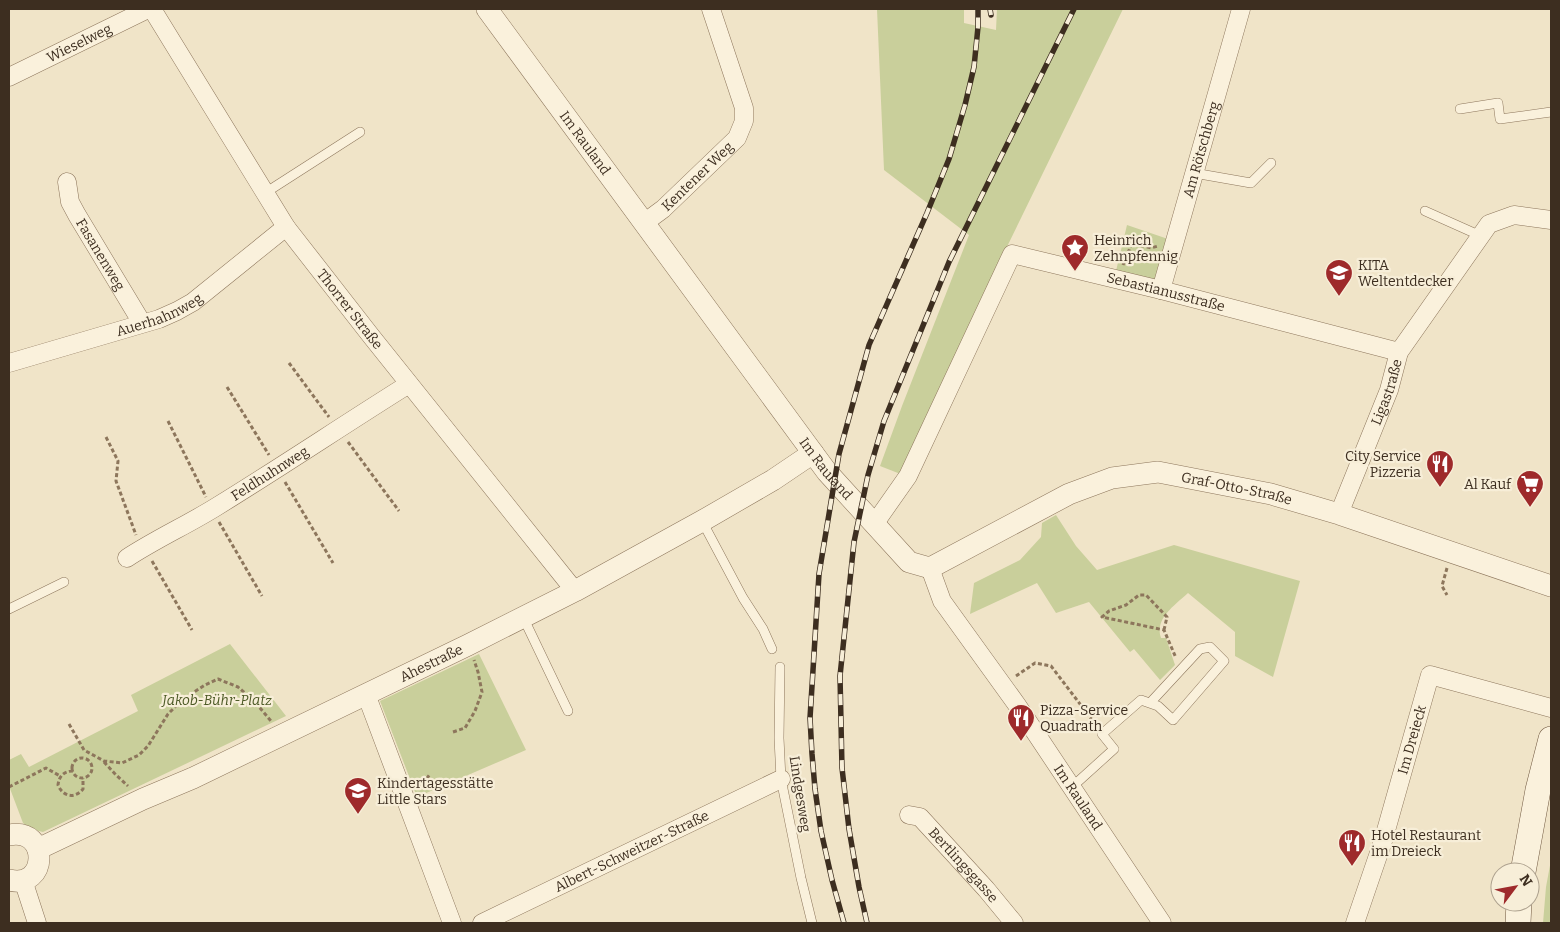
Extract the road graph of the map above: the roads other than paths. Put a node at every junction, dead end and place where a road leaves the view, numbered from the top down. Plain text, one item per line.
1 (150, 9) edge
2 (487, 9) edge
3 (711, 9) edge
4 (1241, 9) edge
5 (9, 77) edge
6 (1460, 109) dead end
7 (1551, 112) edge
8 (360, 132) dead end
9 (1271, 163) dead end
10 (1194, 173) junction
11 (67, 182) dead end
12 (265, 193) junction
13 (1425, 211) dead end
14 (1551, 220) edge
15 (644, 223) junction
16 (286, 227) junction
17 (1481, 236) junction
18 (1161, 290) junction
19 (142, 323) junction
20 (1399, 352) junction
21 (9, 363) edge
22 (410, 384) junction
23 (812, 453) junction
24 (1339, 514) junction
25 (702, 521) junction
26 (875, 523) junction
27 (127, 558) dead end
28 (930, 568) junction
29 (64, 582) dead end
30 (1551, 586) edge
31 (575, 590) junction
32 (9, 609) edge
33 (523, 617) junction
34 (772, 649) dead end
35 (780, 667) dead end
36 (366, 694) junction
37 (1150, 703) junction
38 (1551, 708) edge
39 (568, 712) dead end
40 (1551, 739) edge
41 (781, 779) junction
42 (1072, 787) junction
43 (909, 814) dead end
44 (9, 834) edge
45 (38, 849) junction
46 (1525, 862) edge
47 (16, 880) edge
48 (37, 923) edge
49 (452, 923) edge
50 (482, 923) edge
51 (812, 923) edge
52 (1014, 923) edge
53 (1162, 923) edge
54 (1355, 923) edge

1 - 5 street, Wieselweg
1 - 12 street, Thorrer Straße
2 - 15 street, Im Rauland
3 - 15 street, Kentener Weg
4 - 10 street, Am Rötschberg
6 - 7 lane
8 - 12 lane
9 - 10 lane
10 - 18 street, Am Rötschberg
11 - 19 street, Fasanenweg
12 - 16 street, Thorrer Straße
13 - 17 lane
14 - 17 street
15 - 23 street, Im Rauland
16 - 19 street, Auerhahnweg
16 - 22 street, Thorrer Straße
17 - 20 street
18 - 20 street, Sebastianusstraße
18 - 26 street, Sebastianusstraße
19 - 21 street, Auerhahnweg
20 - 24 street, Ligastraße
22 - 27 street, Feldhuhnweg
22 - 31 street, Thorrer Straße
23 - 25 street, Ahestraße
23 - 26 street, Im Rauland
24 - 28 street, Graf-Otto-Straße
24 - 30 street, Graf-Otto-Straße
25 - 31 street, Ahestraße
25 - 34 lane
26 - 28 street, Im Rauland
28 - 42 street, Im Rauland
29 - 32 lane
31 - 33 street, Ahestraße
33 - 36 street, Ahestraße
33 - 39 lane
35 - 41 lane, Lindgesweg
36 - 45 street, Ahestraße
36 - 49 street
37 - 37 lane
37 - 42 lane
38 - 54 street, Im Dreieck
40 - 46 main road
41 - 50 street, Albert-Schweitzer-Straße
41 - 51 lane, Lindgesweg
42 - 53 street, Im Rauland
43 - 52 street, Bertlingsgasse
44 - 45 street
45 - 47 street
47 - 48 street

